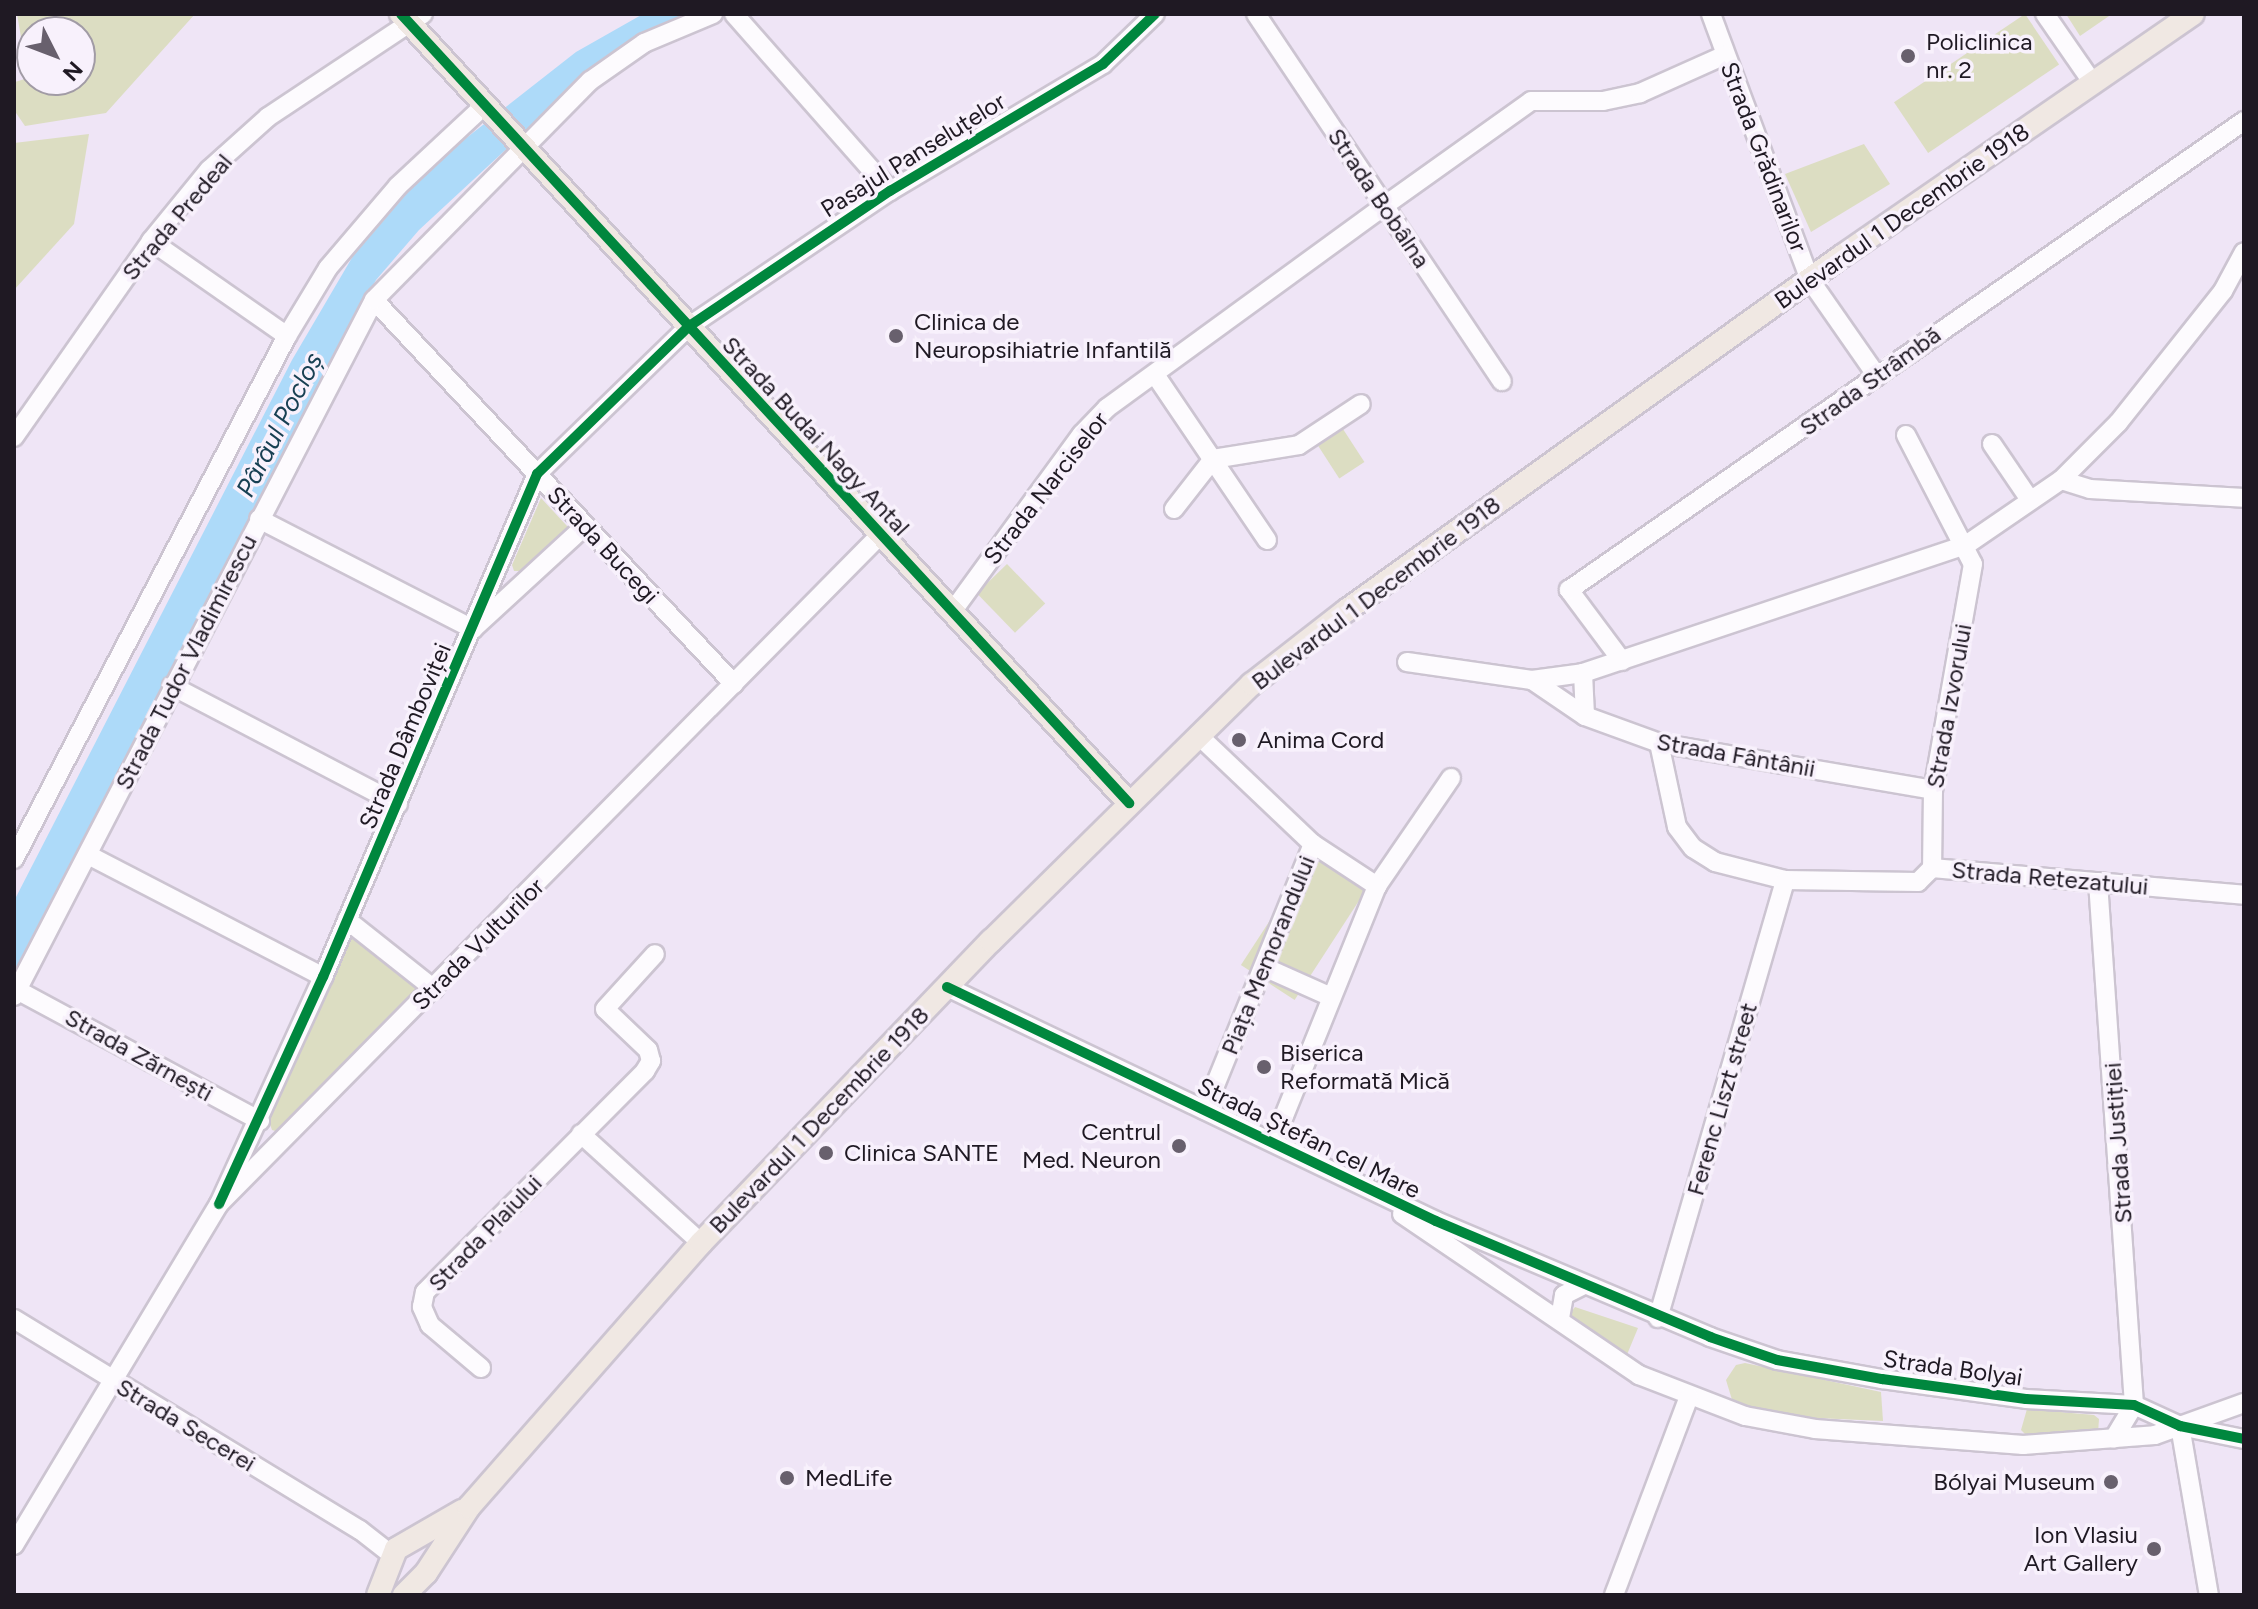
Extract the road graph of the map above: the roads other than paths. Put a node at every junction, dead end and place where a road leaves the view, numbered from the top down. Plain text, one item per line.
1 (713, 14) edge
2 (734, 14) edge
3 (1155, 14) edge
4 (1256, 14) edge
5 (1711, 14) edge
6 (2045, 14) edge
7 (2193, 14) edge
8 (412, 17) edge
9 (1725, 55) junction
10 (2092, 82) junction
11 (490, 108) junction
12 (2244, 121) edge
13 (523, 145) junction
14 (890, 191) junction
15 (1384, 206) junction
16 (151, 241) junction
17 (2244, 252) edge
18 (1810, 280) junction
19 (2223, 291) junction
20 (2244, 294) edge
21 (374, 300) junction
22 (688, 327) junction
23 (287, 336) junction
24 (1156, 376) junction
25 (1877, 376) junction
26 (1502, 381) dead end
27 (1361, 404) dead end
28 (1906, 435) dead end
29 (14, 437) edge
30 (1992, 444) dead end
31 (1213, 459) junction
32 (537, 474) junction
33 (2061, 480) junction
34 (2244, 498) edge
35 (2030, 500) junction
36 (1174, 509) dead end
37 (259, 519) junction
38 (585, 526) junction
39 (880, 535) junction
40 (1267, 540) dead end
41 (1966, 545) junction
42 (952, 612) junction
43 (473, 629) junction
44 (1622, 661) junction
45 (1407, 662) dead end
46 (1583, 673) junction
47 (1532, 680) junction
48 (734, 684) junction
49 (172, 686) junction
50 (1585, 716) junction
51 (1198, 735) junction
52 (1659, 743) junction
53 (1451, 778) dead end
54 (1933, 790) junction
55 (1129, 803) junction
56 (398, 804) junction
57 (1313, 844) junction
58 (88, 855) junction
59 (14, 859) edge
60 (1932, 868) junction
61 (1785, 880) junction
62 (2098, 882) junction
63 (1377, 886) junction
64 (2244, 895) edge
65 (347, 920) junction
66 (655, 954) dead end
67 (1264, 967) junction
68 (323, 977) junction
69 (947, 987) junction
70 (434, 989) junction
71 (16, 993) edge
72 (1331, 997) junction
73 (1205, 1110) junction
74 (260, 1121) junction
75 (581, 1134) junction
76 (1274, 1141) junction
77 (1351, 1178) junction
78 (219, 1204) junction
79 (701, 1243) junction
80 (1582, 1286) junction
81 (1560, 1318) junction
82 (1658, 1318) junction
83 (14, 1319) edge
84 (481, 1368) dead end
85 (110, 1379) junction
86 (1689, 1397) junction
87 (2244, 1403) edge
88 (2134, 1405) junction
89 (2180, 1426) junction
90 (2114, 1438) junction
91 (2244, 1439) edge
92 (469, 1507) junction
93 (14, 1545) edge
94 (398, 1551) junction
95 (425, 1572) junction
96 (378, 1595) edge
97 (404, 1595) edge
98 (1614, 1595) edge
99 (2209, 1595) edge

1 - 13 street, Strada Tudor Vladimirescu
2 - 14 street
3 - 14 street, Pasajul Panseluțelor
4 - 15 street, Strada Bobâlna
5 - 9 street, Strada Grădinarilor
6 - 10 street
7 - 10 main road, Bulevardul 1 Decembrie 1918
8 - 11 main road, Strada Budai Nagy Antal
8 - 16 street, Strada Predeal
9 - 15 street, Strada Narciselor
9 - 18 street, Strada Grădinarilor
10 - 18 main road, Bulevardul 1 Decembrie 1918
11 - 13 main road, Strada Budai Nagy Antal
11 - 23 street
12 - 25 street, Strada Strâmbă
13 - 21 street, Strada Tudor Vladimirescu
13 - 22 main road, Strada Budai Nagy Antal
14 - 22 street, Pasajul Panseluțelor
15 - 24 street, Strada Narciselor
15 - 26 street, Strada Bobâlna
16 - 23 street
16 - 29 street, Strada Predeal
17 - 19 street
18 - 25 street, Strada Grădinarilor
18 - 51 main road, Bulevardul 1 Decembrie 1918
19 - 20 street
19 - 33 street
21 - 32 street, Strada Bucegi
21 - 37 street, Strada Tudor Vladimirescu
22 - 32 street, Strada Dâmboviței
22 - 39 main road, Strada Budai Nagy Antal
23 - 59 street
24 - 31 street
24 - 42 street, Strada Narciselor
25 - 44 street, Strada Strâmbă
27 - 31 street
28 - 41 street
30 - 35 street
31 - 36 street
31 - 40 street
32 - 38 street, Strada Bucegi
32 - 43 street, Strada Dâmboviței
33 - 34 street
33 - 35 street
35 - 41 street
37 - 43 street
37 - 49 street, Strada Tudor Vladimirescu
38 - 43 street, Strada Dâmboviței
38 - 48 street, Strada Bucegi
39 - 42 main road, Strada Budai Nagy Antal
39 - 48 street, Strada Vulturilor
41 - 44 street
41 - 54 street, Strada Izvorului
42 - 55 main road, Strada Budai Nagy Antal
43 - 56 street, Strada Dâmboviței
44 - 46 street
45 - 47 street
46 - 47 street
46 - 50 street
47 - 50 street
48 - 70 street, Strada Vulturilor
49 - 56 street
49 - 58 street, Strada Tudor Vladimirescu
50 - 52 street, Strada Fântânii
51 - 55 main road, Bulevardul 1 Decembrie 1918
51 - 57 street, Piața Memorandului
52 - 54 street, Strada Fântânii
52 - 61 street, Strada Retezatului
53 - 63 street
54 - 60 street, Strada Izvorului
55 - 69 main road, Bulevardul 1 Decembrie 1918
56 - 65 street, Strada Dâmboviței
57 - 63 street, Piața Memorandului
57 - 67 street, Piața Memorandului
58 - 68 street
58 - 71 street, Strada Tudor Vladimirescu
60 - 61 street, Strada Retezatului
60 - 62 street, Strada Retezatului
61 - 82 street, Ferenc Liszt street
62 - 64 street, Strada Retezatului
62 - 88 street, Strada Justiției
63 - 72 street
65 - 68 street, Strada Dâmboviței
65 - 70 street
66 - 75 street, Strada Plaiului
67 - 72 street
67 - 73 street, Piața Memorandului
68 - 74 street, Strada Dâmboviței
69 - 73 street, Strada Ștefan cel Mare
69 - 79 main road, Bulevardul 1 Decembrie 1918
70 - 78 street, Strada Vulturilor
71 - 74 street, Strada Zărnești
72 - 76 street
73 - 76 street, Strada Ștefan cel Mare
74 - 78 street, Strada Dâmboviței
75 - 79 street
75 - 84 street, Strada Plaiului
76 - 77 street, Strada Ștefan cel Mare
77 - 80 street, Strada Ștefan cel Mare
77 - 81 street, Strada Ștefan cel Mare
78 - 85 street, Strada Vulturilor
79 - 92 main road, Bulevardul 1 Decembrie 1918
80 - 81 street
80 - 82 street, Strada Ștefan cel Mare
81 - 86 street, Strada Ștefan cel Mare
82 - 88 street, Strada Bolyai
83 - 85 street, Strada Secerei
85 - 93 street, Strada Vulturilor
85 - 94 street, Strada Secerei
86 - 90 street, Strada Bolyai
86 - 98 street
87 - 89 street, Strada Bolyai
88 - 89 street, Strada Bolyai
88 - 90 street
89 - 90 street, Strada Bolyai
89 - 91 street, Strada Bolyai
89 - 99 street
92 - 94 main road, Bulevardul 1 Decembrie 1918
92 - 95 main road, Bulevardul 1 Decembrie 1918
94 - 95 main road
94 - 95 main road
94 - 96 main road
95 - 97 main road, Bulevardul 1 Decembrie 1918

